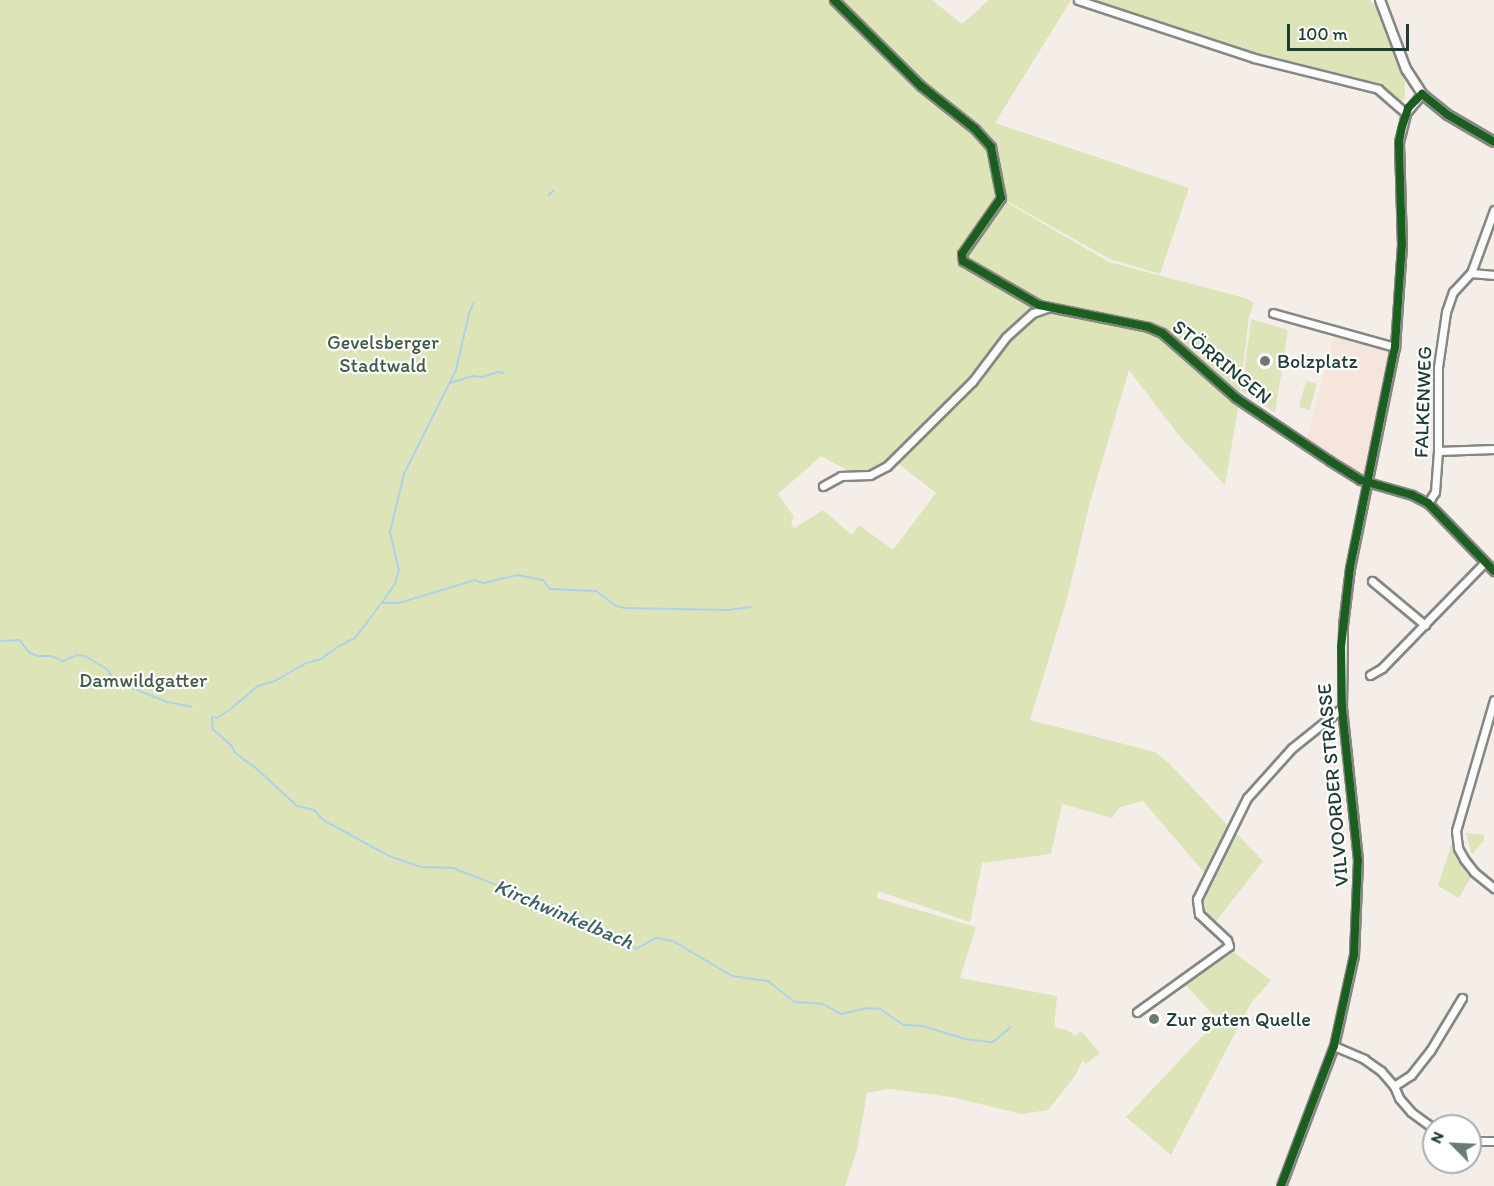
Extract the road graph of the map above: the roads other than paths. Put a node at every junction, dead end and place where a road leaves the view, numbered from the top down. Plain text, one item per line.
1 (834, 0) edge
2 (1078, 0) edge
3 (1380, 0) edge
4 (1422, 94) junction
5 (1406, 113) junction
6 (1494, 142) edge
7 (1494, 210) edge
8 (1472, 273) junction
9 (1494, 275) edge
10 (1047, 308) junction
11 (1273, 313) dead end
12 (1395, 347) junction
13 (1494, 449) edge
14 (1438, 451) junction
15 (1368, 482) junction
16 (823, 486) dead end
17 (1428, 503) junction
18 (1485, 562) junction
19 (1494, 571) edge
20 (1372, 581) dead end
21 (1425, 625) junction
22 (1370, 675) dead end
23 (1494, 700) edge
24 (1342, 708) junction
25 (1494, 888) edge
26 (1462, 998) dead end
27 (1137, 1012) dead end
28 (1334, 1047) junction
29 (1394, 1086) junction
30 (1422, 1120) edge
31 (1281, 1186) edge

1 - 10 street, STÖRRINGEN
2 - 5 street
3 - 4 street
4 - 5 street, VILVOORDER STRASSE
4 - 6 street
5 - 12 street, VILVOORDER STRASSE
7 - 8 street, FALKENWEG
8 - 9 street
8 - 14 street, FALKENWEG
10 - 15 street, STÖRRINGEN
10 - 16 street
11 - 12 street
12 - 15 street, VILVOORDER STRASSE
13 - 14 street
14 - 17 street, FALKENWEG
15 - 17 street, STÖRRINGEN
15 - 24 street, VILVOORDER STRASSE
17 - 18 street
18 - 19 street
18 - 21 street
20 - 21 street
21 - 22 street
23 - 25 street
24 - 27 street
24 - 28 street, VILVOORDER STRASSE
26 - 29 street
28 - 29 street
28 - 31 street, VILVOORDER STRASSE
29 - 30 street

